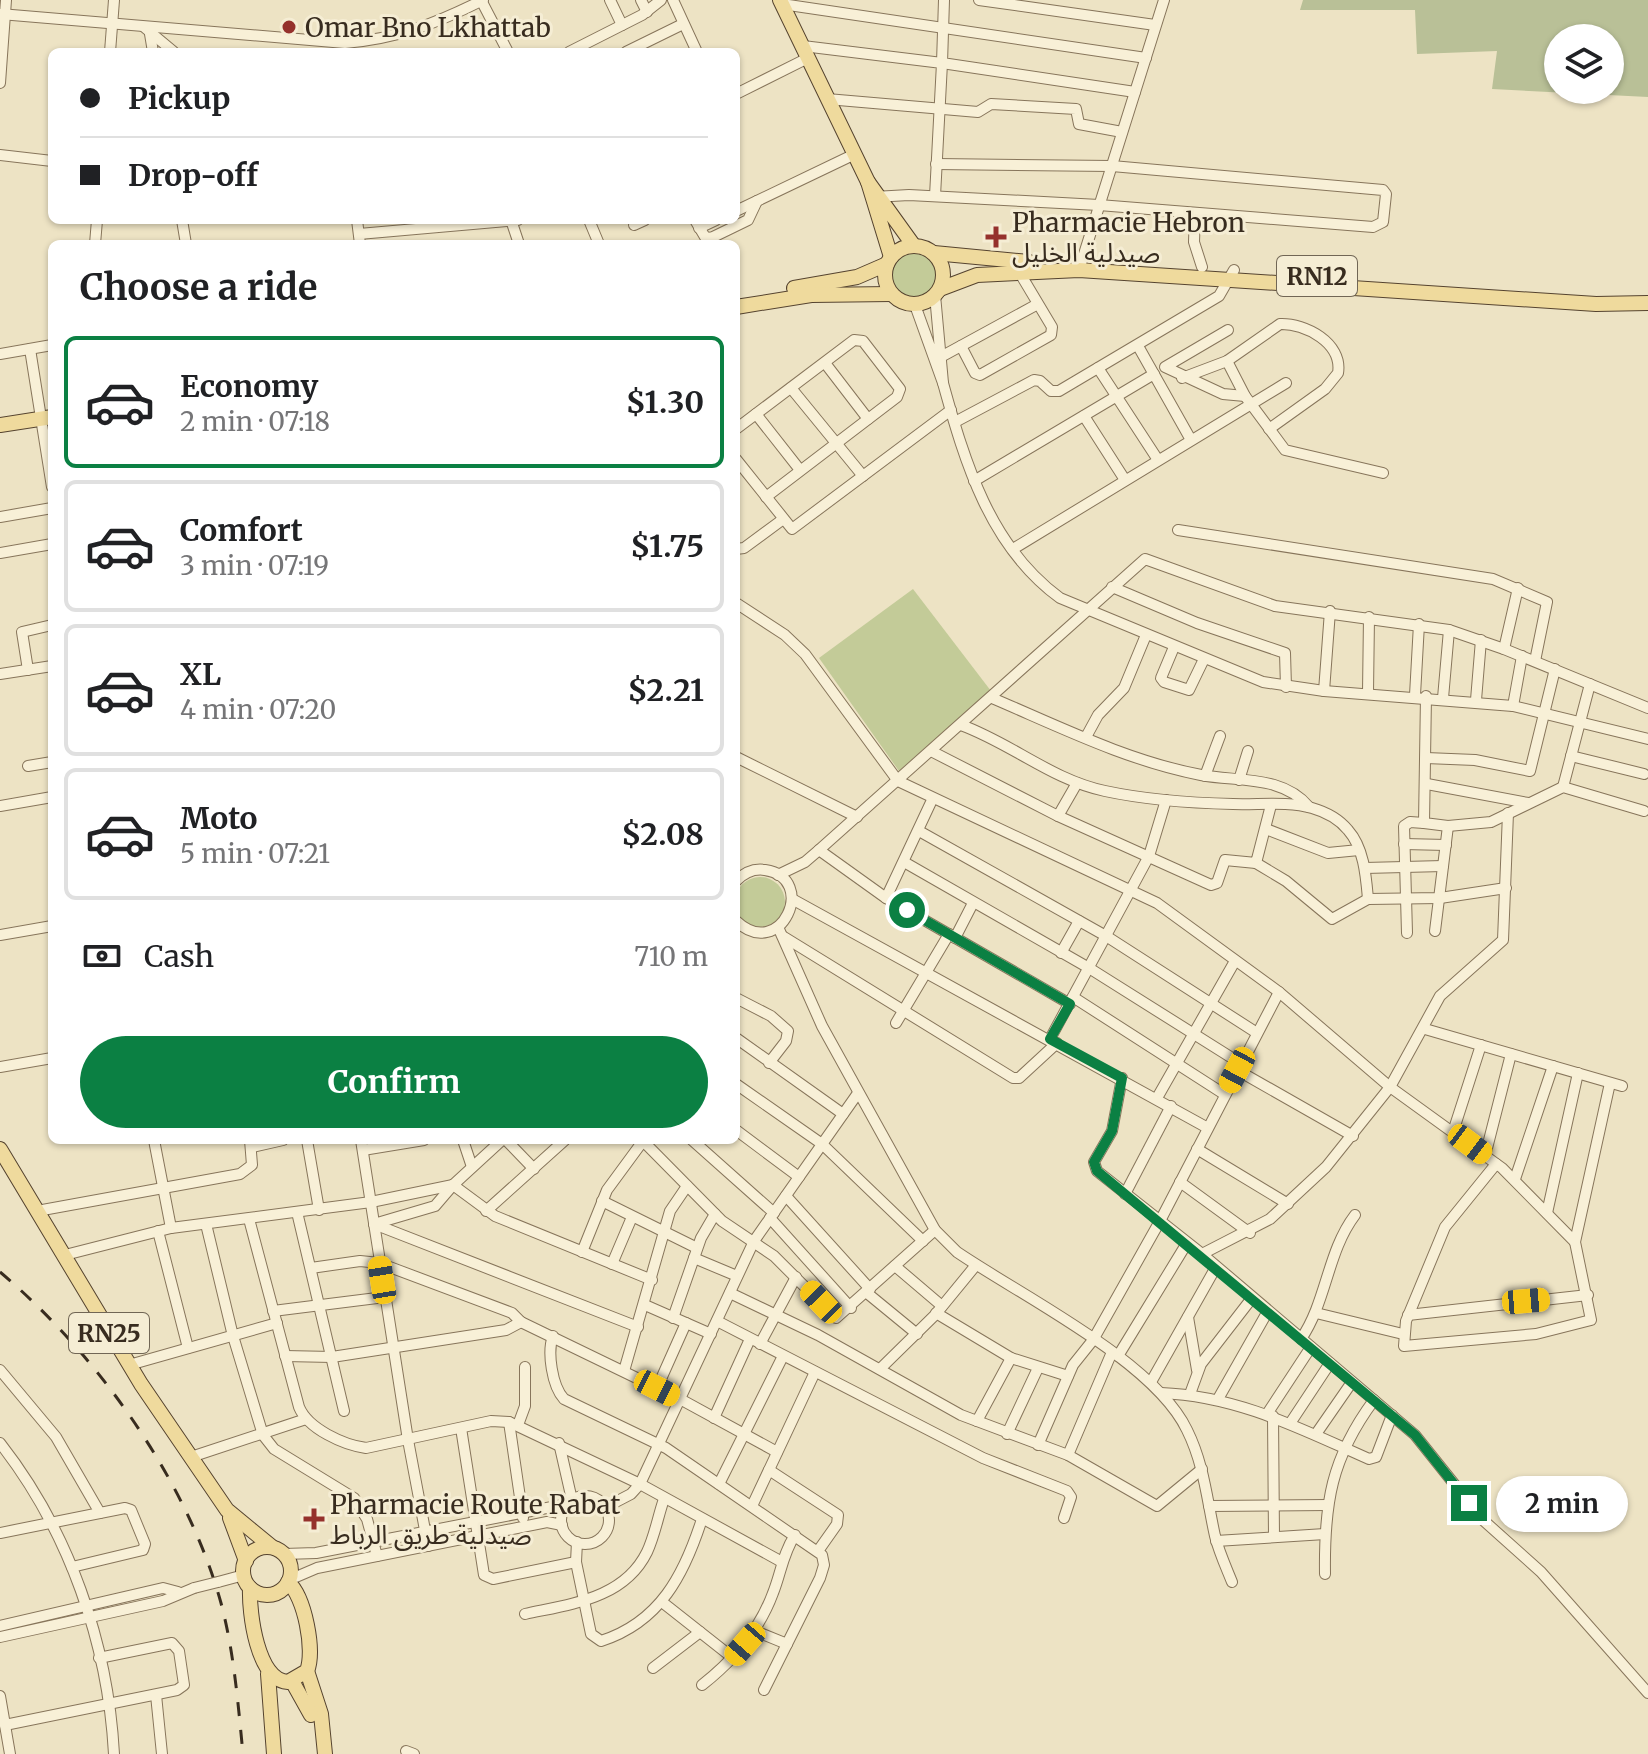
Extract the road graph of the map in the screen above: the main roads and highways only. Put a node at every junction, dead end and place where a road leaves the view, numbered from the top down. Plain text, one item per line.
1 (781, 2) edge
2 (875, 196) junction
3 (914, 246) junction
4 (934, 253) junction
5 (889, 260) junction
6 (1016, 266) junction
7 (1080, 266) junction
8 (1232, 274) junction
9 (810, 290) junction
10 (938, 292) junction
11 (891, 294) junction
12 (740, 298) edge
13 (1648, 303) edge
14 (740, 306) edge
15 (45, 413) edge
16 (0, 416) edge
17 (0, 425) edge
18 (0, 1149) edge
19 (227, 1510) junction
20 (278, 1550) junction
21 (247, 1575) junction
22 (289, 1581) junction
23 (307, 1671) junction
24 (268, 1674) junction
25 (290, 1682) junction
26 (273, 1730) junction
27 (321, 1733) junction
28 (274, 1754) edge
29 (325, 1754) edge

1 - 2 main road
2 - 3 main road
2 - 5 main road
3 - 4 main road, RN12
3 - 5 main road
4 - 6 main road, RN12
4 - 10 main road
5 - 9 main road
5 - 11 main road
6 - 7 main road, RN12
6 - 10 main road, RN12
7 - 8 main road, RN12
7 - 8 main road, RN12
8 - 13 main road, RN12
9 - 11 main road
9 - 12 main road
9 - 14 main road
10 - 11 main road, RN12
15 - 16 main road
15 - 17 main road
18 - 19 main road, RN25
19 - 20 main road, RN25
19 - 21 main road, RN25
20 - 21 main road
20 - 22 main road
21 - 22 main road
21 - 24 main road, RN25
22 - 23 main road
23 - 25 main road
23 - 27 main road
24 - 25 main road
24 - 26 main road
25 - 26 main road
25 - 27 main road
26 - 28 main road
27 - 29 main road

